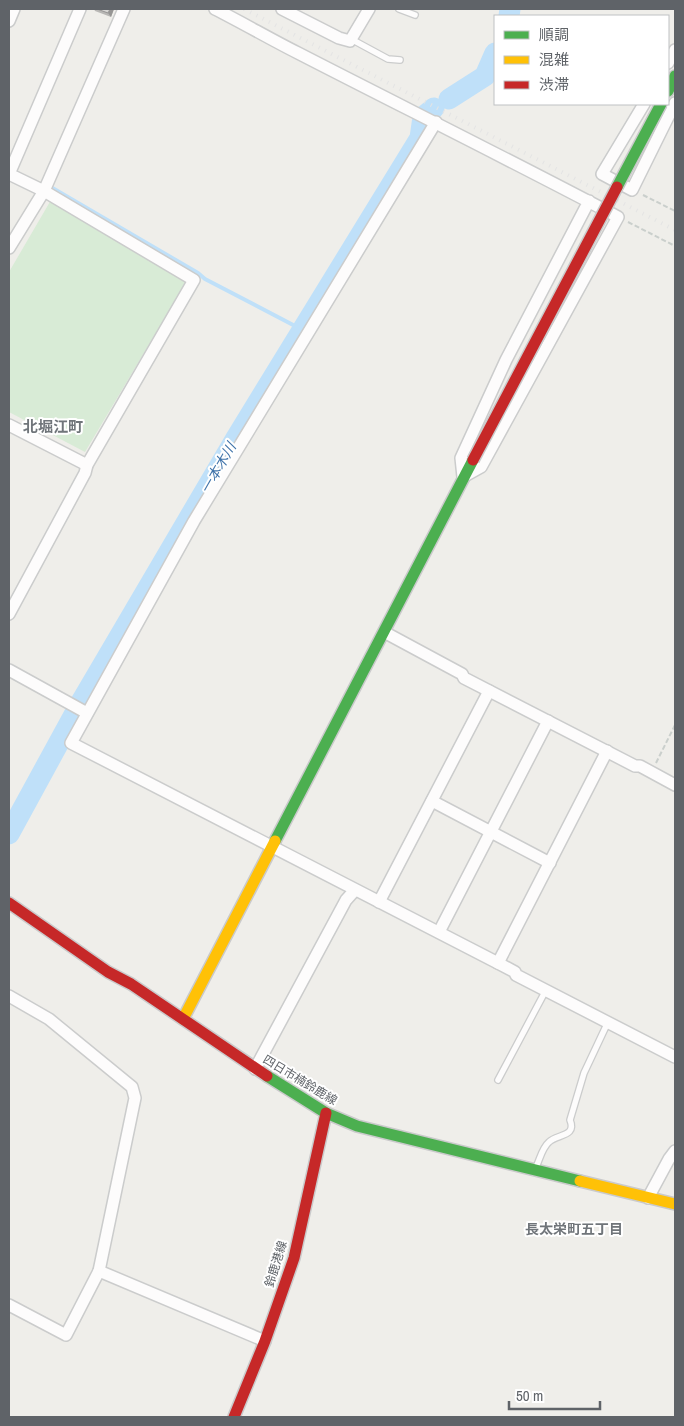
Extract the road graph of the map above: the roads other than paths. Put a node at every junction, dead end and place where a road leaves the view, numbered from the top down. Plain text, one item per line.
1 (14, 9) edge
2 (80, 9) edge
3 (124, 9) edge
4 (282, 9) edge
5 (369, 9) edge
6 (399, 9) edge
7 (222, 10) edge
8 (304, 14) edge
9 (415, 15) dead end
10 (9, 22) edge
11 (351, 39) junction
12 (675, 50) edge
13 (400, 60) dead end
14 (669, 61) edge
15 (675, 76) edge
16 (669, 88) edge
17 (675, 103) edge
18 (643, 105) edge
19 (660, 105) edge
20 (436, 122) junction
21 (9, 174) edge
22 (45, 187) junction
23 (589, 202) junction
24 (9, 248) edge
25 (9, 425) edge
26 (87, 465) junction
27 (464, 477) junction
28 (9, 614) edge
29 (384, 632) junction
30 (9, 670) edge
31 (489, 691) junction
32 (87, 714) junction
33 (548, 721) junction
34 (607, 751) junction
35 (675, 785) edge
36 (432, 801) junction
37 (490, 831) junction
38 (272, 847) junction
39 (550, 863) junction
40 (355, 890) junction
41 (379, 902) junction
42 (9, 903) edge
43 (439, 932) junction
44 (498, 963) junction
45 (546, 990) junction
46 (9, 996) edge
47 (183, 1018) junction
48 (608, 1022) junction
49 (674, 1053) edge
50 (255, 1069) junction
51 (498, 1080) dead end
52 (326, 1113) junction
53 (675, 1151) edge
54 (535, 1170) junction
55 (648, 1198) junction
56 (675, 1204) edge
57 (99, 1271) junction
58 (9, 1305) edge
59 (265, 1341) junction
60 (234, 1417) edge

1 - 10 street
2 - 21 street
3 - 22 street
4 - 8 street
5 - 11 street
6 - 9 lane
7 - 20 street
8 - 11 street
11 - 13 lane
12 - 14 street
15 - 16 main road
17 - 18 street
19 - 27 main road, bridge
20 - 23 street
20 - 32 street
21 - 22 street
22 - 24 street
22 - 26 street
23 - 27 street
23 - 27 street
25 - 26 street
26 - 28 street
27 - 29 main road
29 - 31 street
29 - 38 main road
30 - 32 street
31 - 33 street
31 - 36 street
32 - 38 street
33 - 34 street
33 - 37 street
34 - 35 street
34 - 39 street
36 - 37 street
36 - 41 street
37 - 39 street
37 - 43 street
38 - 40 street
38 - 47 main road
39 - 44 street
40 - 41 street
40 - 50 street
41 - 43 street
42 - 47 main road, 四日市楠鈴鹿線
43 - 44 street
44 - 45 street
45 - 48 street
45 - 51 lane
46 - 57 street
47 - 50 main road, 四日市楠鈴鹿線
48 - 49 street
48 - 54 lane
50 - 52 main road, 四日市楠鈴鹿線
52 - 54 main road, 四日市楠鈴鹿線
52 - 59 main road, 鈴鹿港線
53 - 55 street
54 - 55 main road, 四日市楠鈴鹿線
55 - 56 main road, 四日市楠鈴鹿線
57 - 58 street
57 - 59 street
59 - 60 main road, 鈴鹿港線

